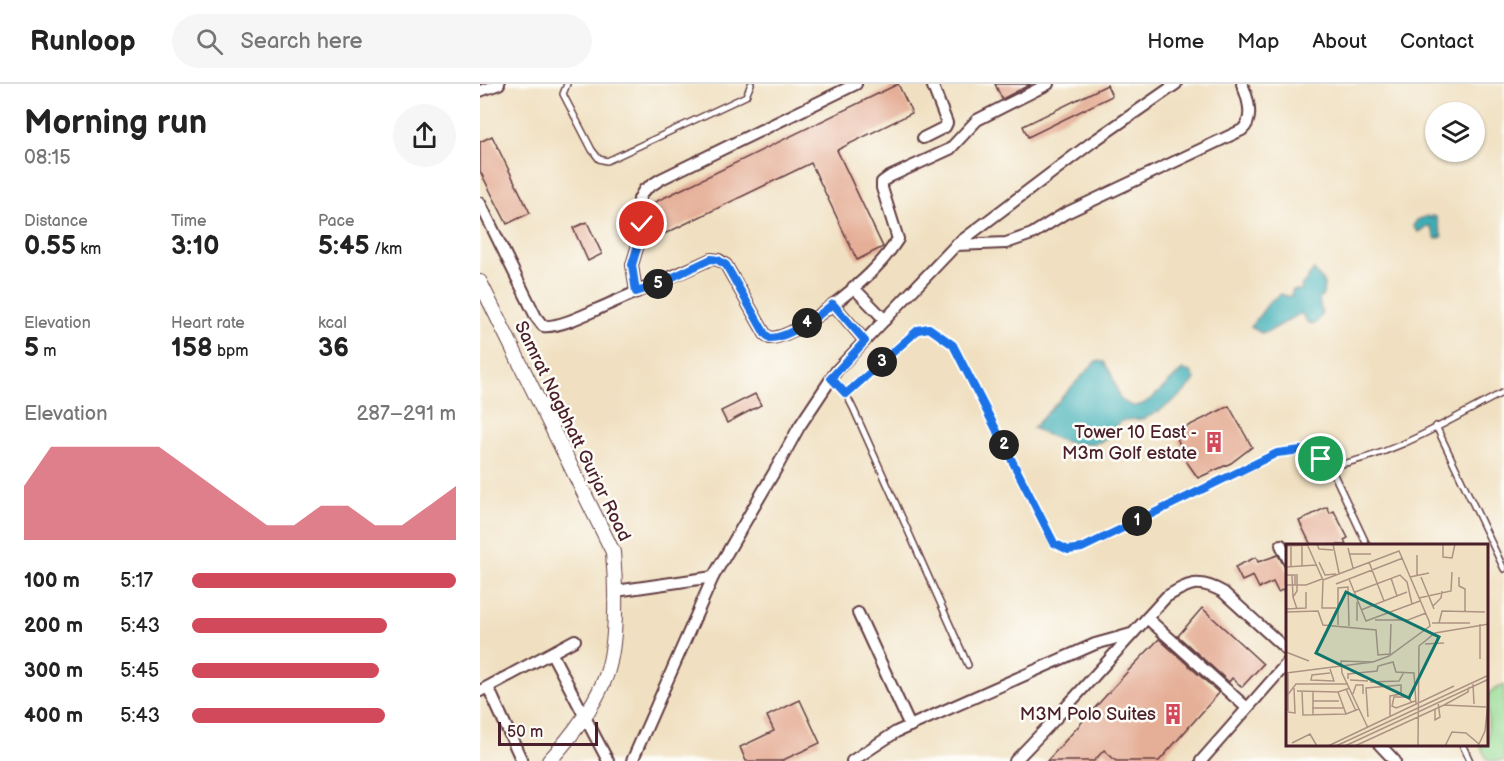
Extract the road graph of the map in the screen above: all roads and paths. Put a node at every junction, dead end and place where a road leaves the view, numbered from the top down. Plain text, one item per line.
1 (499, 84) edge
2 (567, 84) edge
3 (751, 84) edge
4 (856, 84) edge
5 (932, 84) edge
6 (1048, 84) edge
7 (1176, 84) edge
8 (1242, 84) edge
9 (480, 91) edge
10 (923, 138) dead end
11 (480, 203) edge
12 (956, 245) junction
13 (480, 282) edge
14 (853, 287) junction
15 (636, 292) junction
16 (833, 304) junction
17 (885, 320) junction
18 (865, 341) junction
19 (831, 378) junction
20 (1504, 392) edge
21 (846, 394) junction
22 (1436, 426) junction
23 (1330, 466) junction
24 (1367, 544) edge
25 (1281, 545) dead end
26 (1286, 555) edge
27 (1504, 569) edge
28 (713, 577) junction
29 (616, 591) junction
30 (858, 613) dead end
31 (1148, 618) junction
32 (1131, 634) junction
33 (575, 640) dead end
34 (1286, 649) edge
35 (552, 654) junction
36 (968, 664) dead end
37 (1286, 664) edge
38 (484, 689) edge
39 (1247, 708) junction
40 (584, 717) junction
41 (910, 726) junction
42 (1381, 746) edge
43 (1463, 746) edge
44 (522, 761) edge
45 (549, 761) edge
46 (608, 761) edge
47 (632, 761) edge
48 (852, 761) edge
49 (1015, 761) edge
50 (1201, 761) edge
51 (1395, 761) edge
52 (1470, 761) edge

1 - 9 street
2 - 3 lane
4 - 15 street
5 - 10 street
6 - 14 street
7 - 12 street
8 - 12 street
11 - 15 street
12 - 17 street
13 - 29 street, Samrat Nagbhatt Gurjar Road
14 - 16 street
14 - 17 street
15 - 16 street
16 - 18 street
17 - 18 street
18 - 19 street
19 - 21 lane
19 - 28 street
20 - 22 lane
21 - 23 lane
21 - 36 lane
22 - 23 lane
22 - 27 lane
23 - 24 lane
25 - 26 street
28 - 29 street
28 - 47 street
29 - 40 street, Samrat Nagbhatt Gurjar Road
30 - 41 street
31 - 32 street
31 - 34 street
31 - 39 street
32 - 41 street
32 - 49 street
33 - 35 street
35 - 38 street
35 - 40 street
37 - 39 street
38 - 44 street
39 - 50 street
40 - 45 street, Samrat Nagbhatt Gurjar Road
40 - 46 street
41 - 48 street
42 - 51 street
43 - 52 lane

